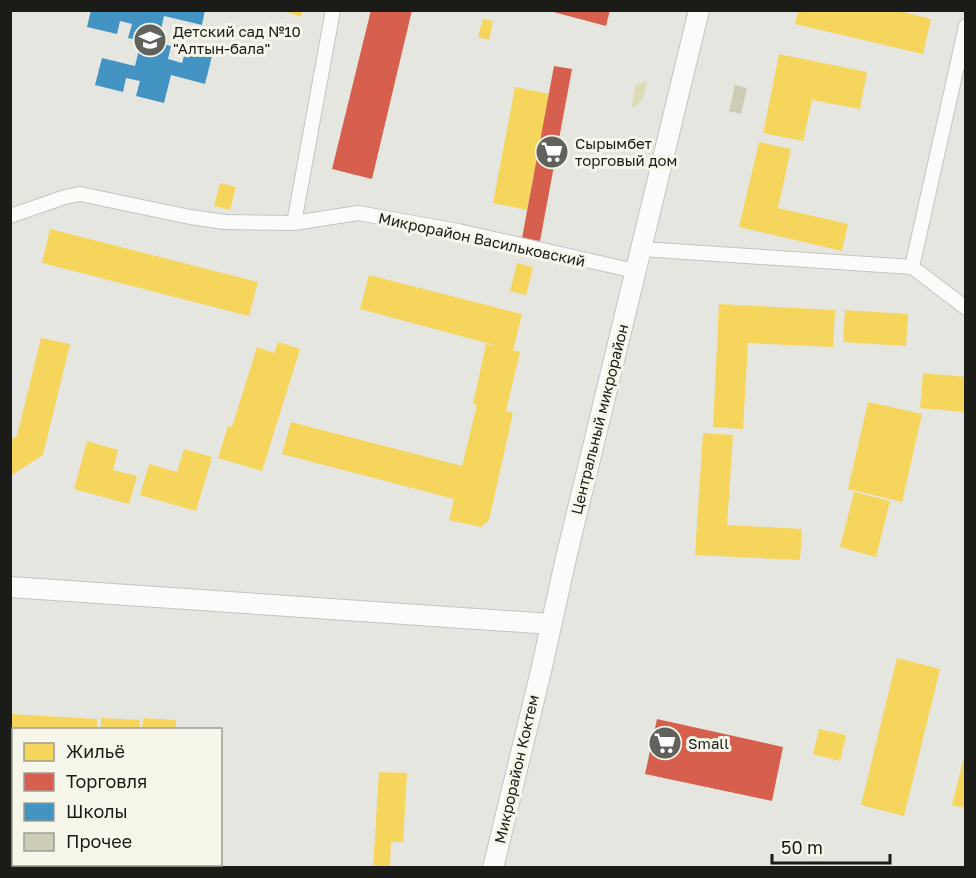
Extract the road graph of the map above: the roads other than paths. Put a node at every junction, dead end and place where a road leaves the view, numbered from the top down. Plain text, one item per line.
1 (333, 10) edge
2 (699, 10) edge
3 (966, 26) edge
4 (10, 216) edge
5 (294, 223) junction
6 (642, 249) junction
7 (912, 267) junction
8 (635, 271) junction
9 (966, 308) edge
10 (10, 587) edge
11 (551, 624) junction
12 (493, 867) edge

1 - 5 street
2 - 6 main road, Центральный микрорайон
3 - 7 street
4 - 5 street, Микрорайон Васильковский
5 - 8 street, Микрорайон Васильковский
6 - 7 street
6 - 8 main road, Центральный микрорайон
7 - 9 street
8 - 11 main road, Центральный микрорайон
10 - 11 main road
11 - 12 main road, Микрорайон Коктем

